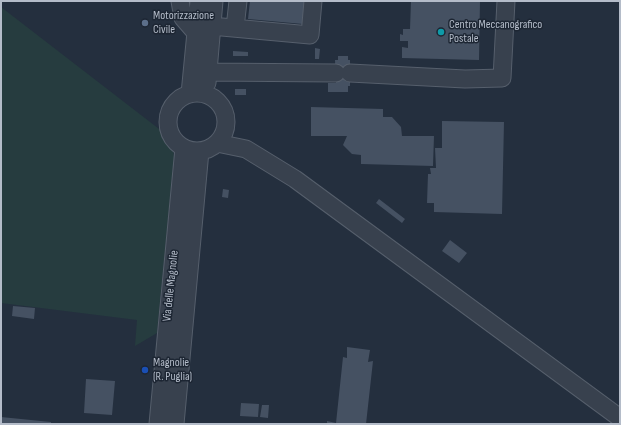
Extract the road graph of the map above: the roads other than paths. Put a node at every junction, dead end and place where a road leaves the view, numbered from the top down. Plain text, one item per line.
1 (180, 1) edge
2 (199, 1) edge
3 (214, 1) edge
4 (238, 1) edge
5 (313, 1) edge
6 (506, 1) edge
7 (235, 28) junction
8 (203, 30) junction
9 (207, 72) junction
10 (198, 94) junction
11 (227, 123) junction
12 (218, 143) junction
13 (246, 149) junction
14 (192, 150) junction
15 (620, 418) edge
16 (158, 424) edge
17 (175, 424) edge

1 - 8 street
2 - 8 street
3 - 8 street
4 - 7 street
5 - 7 street
6 - 9 street
7 - 8 street
8 - 9 street
8 - 10 street
9 - 10 street
10 - 11 street
10 - 14 street
11 - 12 street
11 - 13 street
12 - 13 street
12 - 14 street
13 - 15 street
14 - 16 street, Via delle Magnolie
14 - 17 street, Via delle Magnolie

